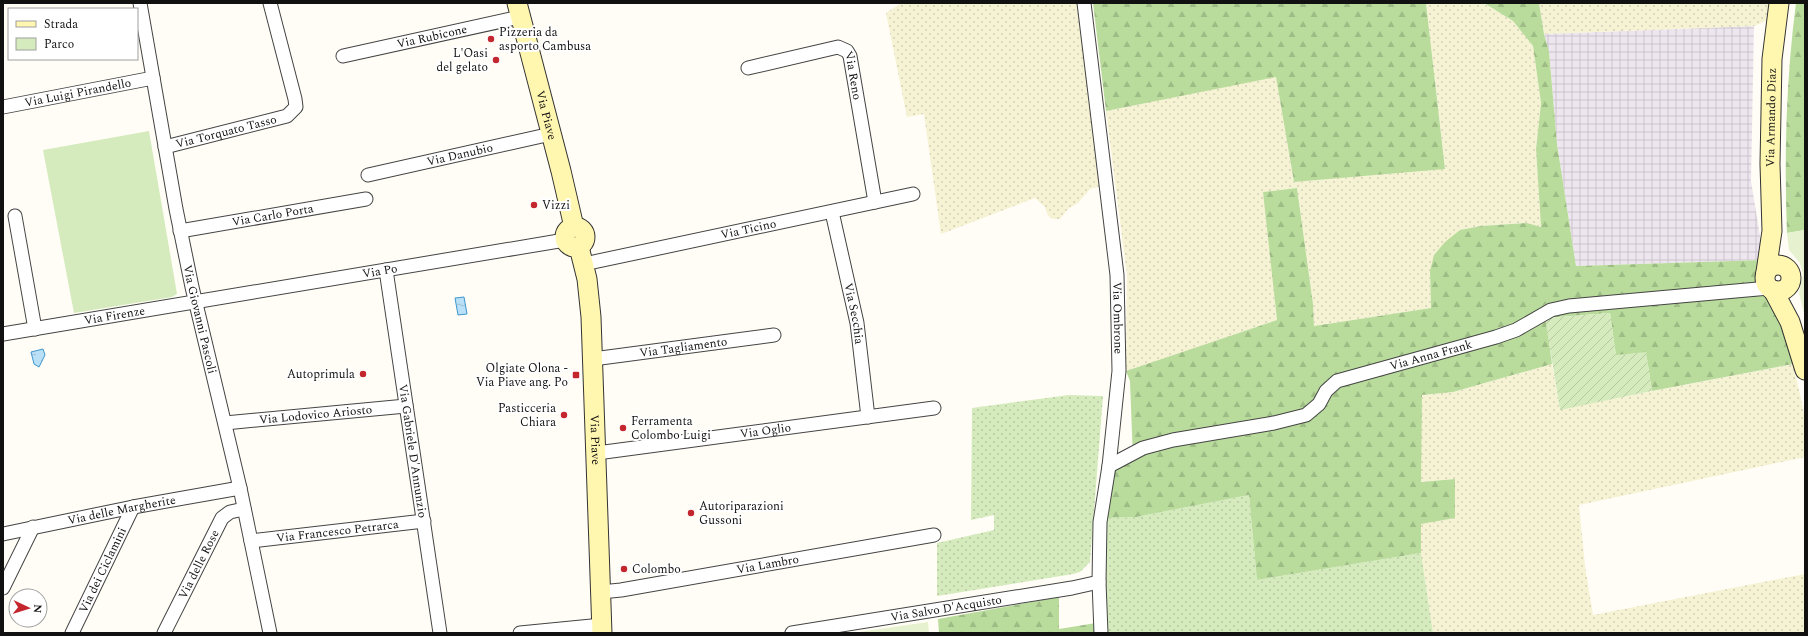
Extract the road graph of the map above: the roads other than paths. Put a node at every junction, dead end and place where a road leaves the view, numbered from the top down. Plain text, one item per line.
1 (140, 3) edge
2 (270, 3) edge
3 (1084, 3) edge
4 (1779, 3) edge
5 (518, 10) edge
6 (343, 56) dead end
7 (748, 68) dead end
8 (153, 78) junction
9 (3, 107) edge
10 (551, 134) junction
11 (165, 146) junction
12 (368, 175) dead end
13 (913, 194) dead end
14 (366, 199) dead end
15 (875, 202) junction
16 (832, 212) junction
17 (15, 216) dead end
18 (180, 231) junction
19 (1772, 231) junction
20 (576, 245) junction
21 (386, 270) junction
22 (1788, 274) junction
23 (1769, 284) junction
24 (195, 302) junction
25 (1790, 322) junction
26 (35, 329) junction
27 (3, 334) edge
28 (774, 335) dead end
29 (593, 359) junction
30 (1805, 370) edge
31 (406, 406) junction
32 (934, 408) dead end
33 (868, 417) junction
34 (224, 422) junction
35 (597, 453) junction
36 (1109, 466) junction
37 (240, 488) junction
38 (133, 507) junction
39 (244, 508) junction
40 (424, 521) junction
41 (33, 528) junction
42 (3, 534) edge
43 (934, 535) dead end
44 (251, 541) junction
45 (1099, 582) junction
46 (3, 588) edge
47 (601, 592) junction
48 (602, 629) edge
49 (72, 633) edge
50 (164, 633) edge
51 (270, 633) edge
52 (440, 633) edge
53 (520, 633) edge
54 (792, 633) edge
55 (1101, 633) edge

1 - 8 street, Via Giovanni Pascoli
2 - 11 street, Via Torquato Tasso
3 - 36 street, Via Ombrone
4 - 19 street, Via Armando Diaz
5 - 6 street, Via Rubicone
5 - 10 street, Via Piave
7 - 15 street, Via Reno
8 - 9 street, Via Luigi Pirandello
8 - 11 street, Via Giovanni Pascoli
10 - 12 street, Via Danubio
10 - 20 street, Via Piave
11 - 18 street, Via Giovanni Pascoli
13 - 15 street, Via Ticino
14 - 18 street, Via Carlo Porta
15 - 16 street, Via Ticino
16 - 20 street, Via Ticino
16 - 33 street, Via Secchia
17 - 26 street
18 - 24 street, Via Giovanni Pascoli
19 - 22 street, Via Armando Diaz
19 - 23 street, Via Armando Diaz
20 - 21 street, Via Po
20 - 29 street, Via Piave
21 - 24 street, Via Po
21 - 31 street, Via Gabriele D'Annunzio
22 - 23 street
22 - 23 street
22 - 25 street, Via Armando Diaz
23 - 25 street, Via Armando Diaz
23 - 36 street, Via Anna Frank
24 - 26 street, Via Firenze
24 - 34 street, Via Giovanni Pascoli
25 - 30 street, Via Armando Diaz
26 - 27 street, Via Firenze
28 - 29 street, Via Tagliamento
29 - 35 street, Via Piave
31 - 34 street, Via Lodovico Ariosto
31 - 40 street, Via Gabriele D'Annunzio
32 - 33 street, Via Oglio
33 - 35 street, Via Oglio
34 - 37 street, Via Giovanni Pascoli
35 - 47 street, Via Piave
36 - 45 street, Via Ombrone
37 - 38 street, Via delle Margherite
37 - 39 street, Via Giovanni Pascoli
38 - 41 street, Via delle Margherite
38 - 49 street, Via dei Ciclamini
39 - 44 street, Via Giovanni Pascoli
39 - 50 street, Via delle Rose
40 - 44 street, Via Francesco Petrarca
40 - 52 street, Via Gabriele D'Annunzio
41 - 42 street, Via delle Margherite
41 - 46 street
43 - 47 street, Via Lambro
44 - 51 street, Via Giovanni Pascoli
45 - 54 street, Via Salvo D'Acquisto
45 - 55 street, Via Ombrone
47 - 48 street, Via Piave
48 - 53 street

